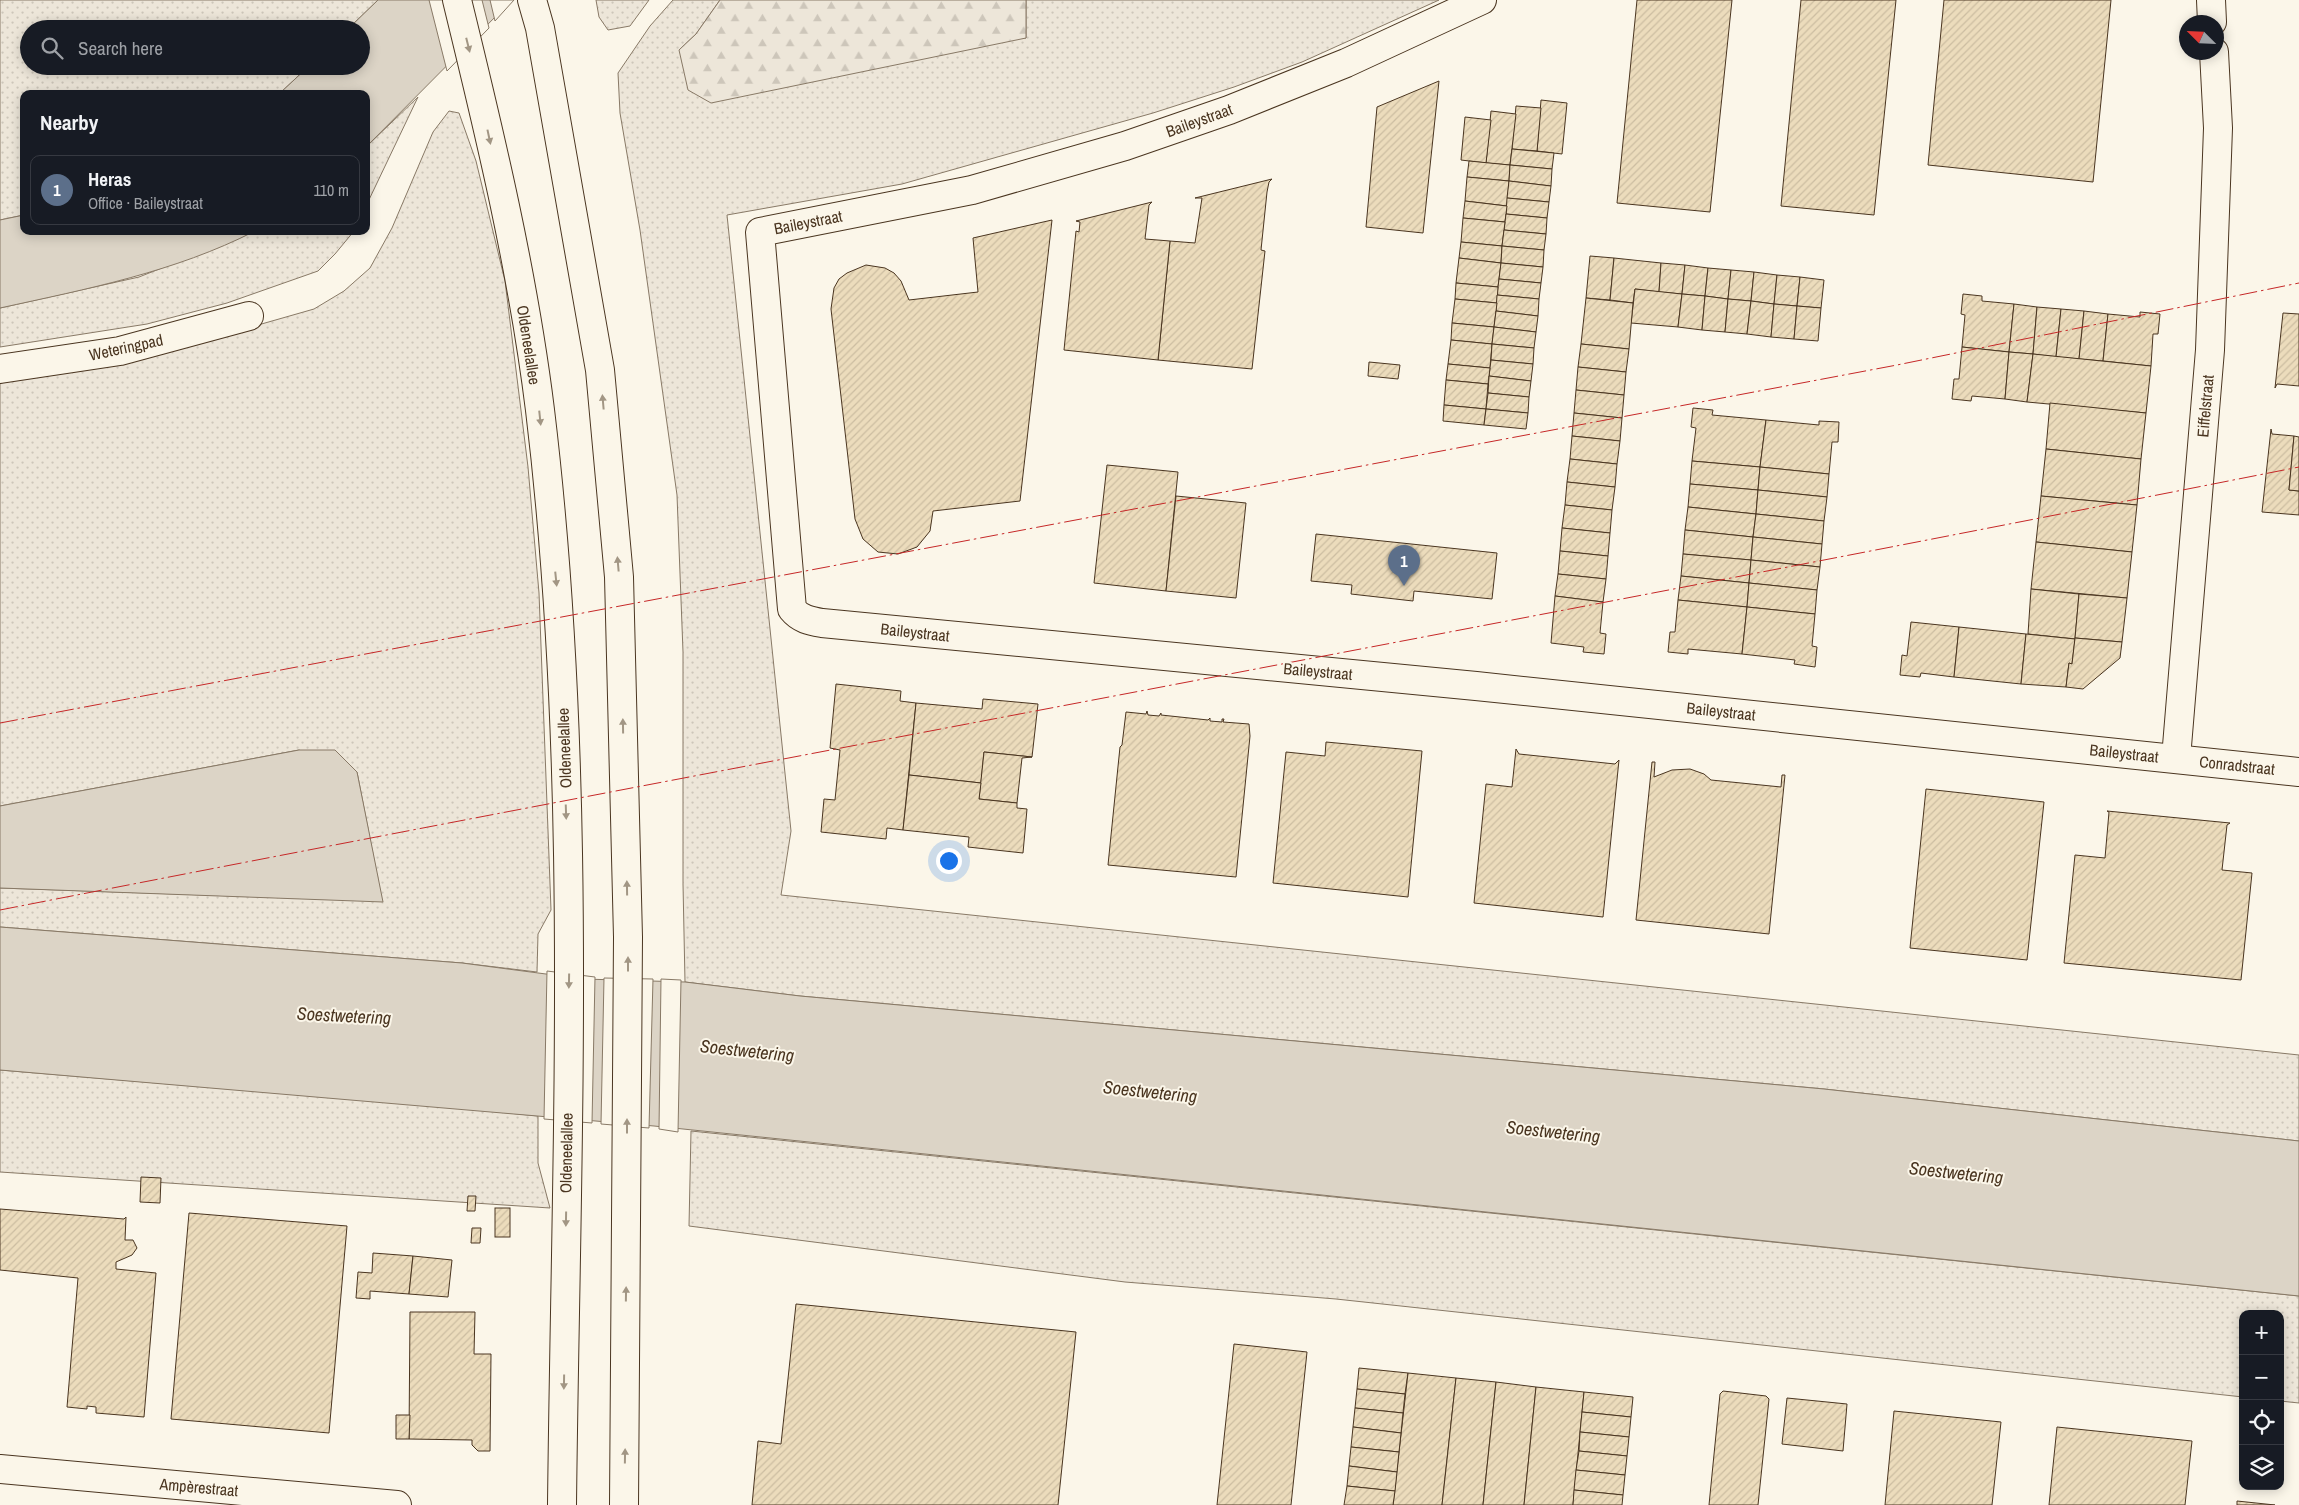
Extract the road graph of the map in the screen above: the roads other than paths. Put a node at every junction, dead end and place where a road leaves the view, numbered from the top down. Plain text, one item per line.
1 (457, 0) edge
2 (532, 0) edge
3 (1482, 0) edge
4 (2210, 0) edge
5 (2211, 15) edge
6 (2214, 60) edge
7 (249, 316) dead end
8 (0, 369) edge
9 (2176, 758) junction
10 (2299, 772) edge
11 (0, 1468) edge
12 (397, 1505) edge
13 (562, 1505) edge
14 (624, 1505) edge

1 -> 13 street, Oldeneelallee
14 -> 2 street
3 - 9 street, Baileystraat
4 - 5 street
6 - 9 street, Eiffelstraat
7 - 8 street, Weteringpad
9 - 10 street, Conradstraat
11 - 12 street, Ampèrestraat

